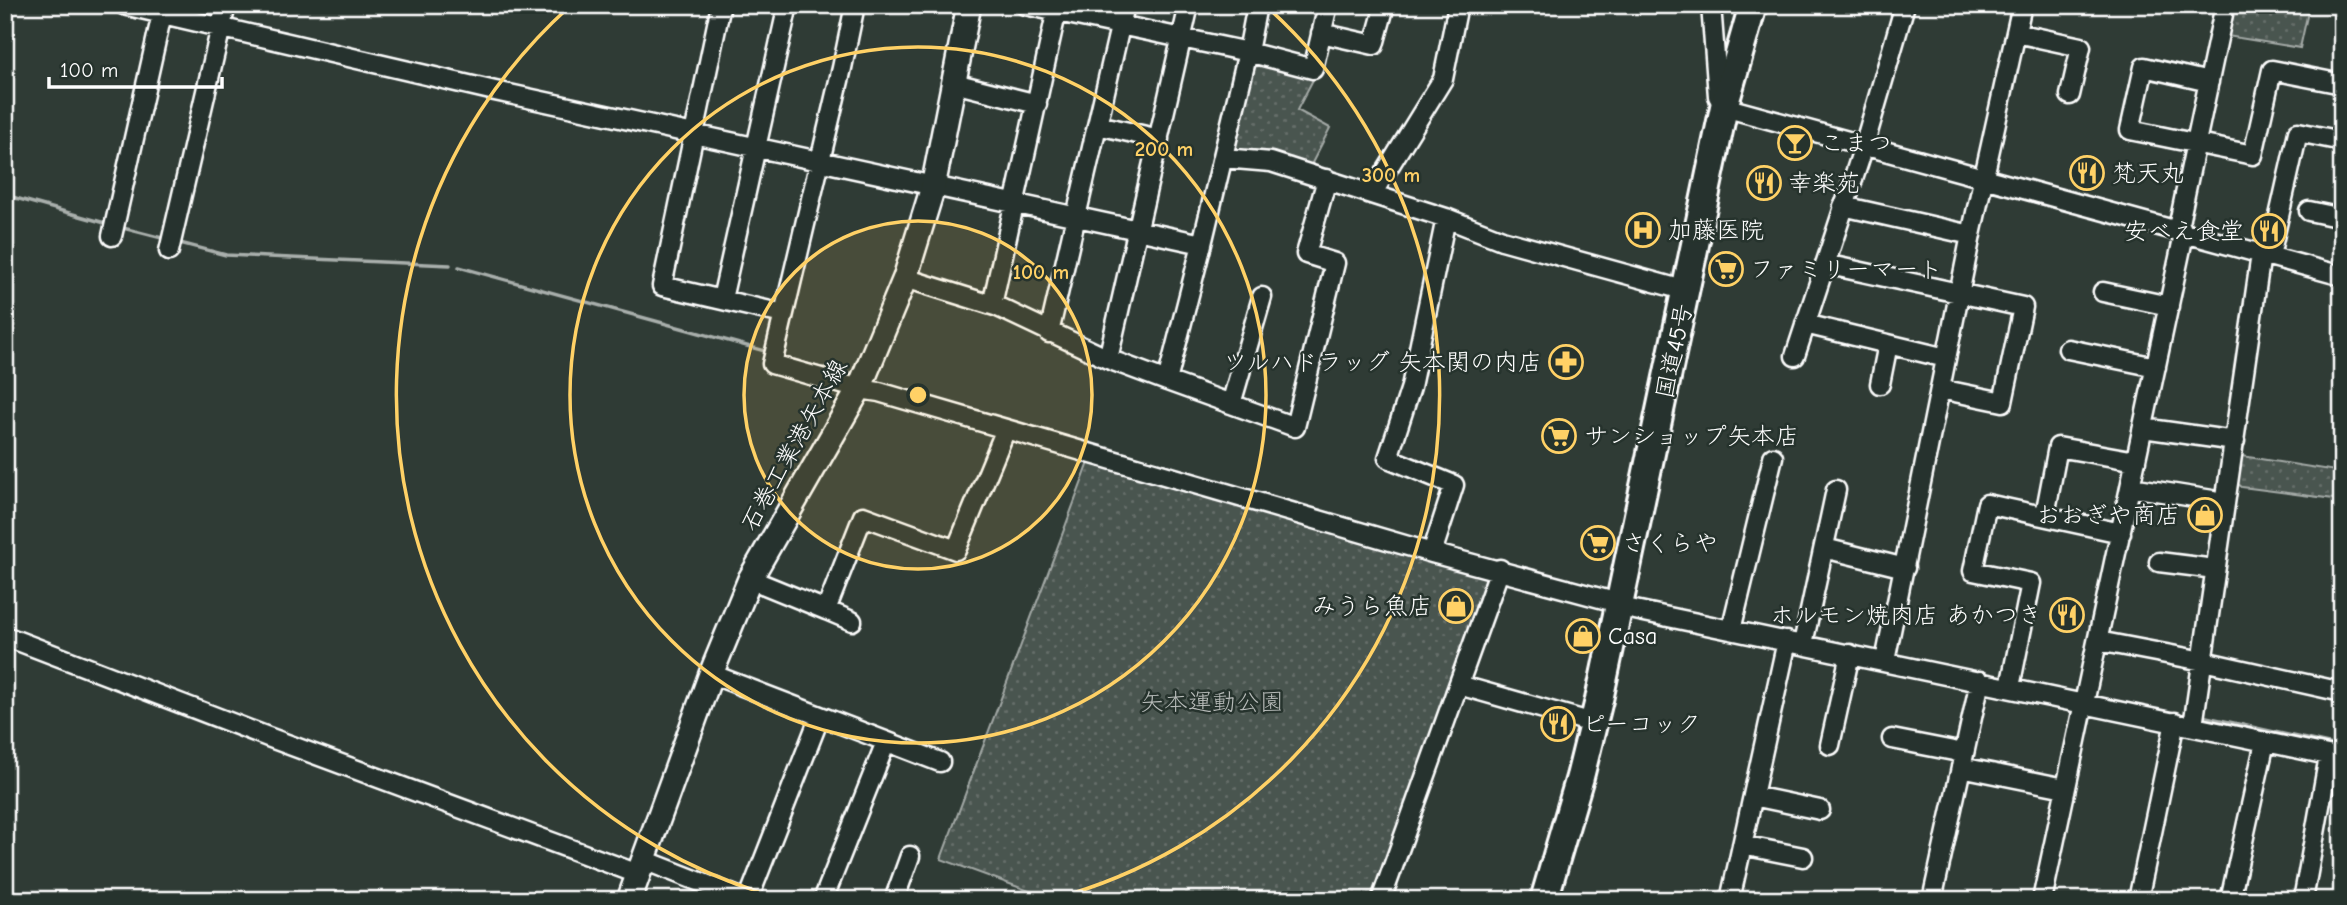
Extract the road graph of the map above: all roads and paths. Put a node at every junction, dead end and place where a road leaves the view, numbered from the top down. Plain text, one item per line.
1 (124, 5) edge
2 (226, 5) edge
3 (721, 5) edge
4 (788, 5) edge
5 (855, 5) edge
6 (969, 5) edge
7 (1025, 5) edge
8 (1125, 5) edge
9 (1189, 5) edge
10 (1257, 5) edge
11 (1328, 5) edge
12 (1385, 5) edge
13 (1458, 5) edge
14 (1711, 5) edge
15 (1753, 5) edge
16 (1905, 5) edge
17 (2022, 5) edge
18 (2225, 5) edge
19 (1058, 8) edge
20 (163, 10) edge
21 (1121, 24) junction
22 (222, 26) junction
23 (1321, 33) junction
24 (2016, 33) junction
25 (1182, 37) junction
26 (1248, 52) junction
27 (2208, 82) junction
28 (954, 83) junction
29 (2342, 84) edge
30 (2070, 95) dead end
31 (1037, 104) junction
32 (1724, 107) junction
33 (1098, 125) junction
34 (694, 134) junction
35 (1159, 139) junction
36 (2342, 141) edge
37 (2195, 143) junction
38 (1864, 146) junction
39 (757, 148) junction
40 (1223, 158) junction
41 (820, 161) junction
42 (1327, 178) junction
43 (1984, 178) junction
44 (933, 187) junction
45 (1372, 194) junction
46 (1014, 203) junction
47 (1843, 206) junction
48 (2309, 211) dead end
49 (1076, 217) junction
50 (1446, 218) junction
51 (2342, 218) edge
52 (1137, 230) junction
53 (2184, 234) junction
54 (1970, 235) junction
55 (112, 236) dead end
56 (1202, 244) junction
57 (169, 251) dead end
58 (2265, 255) junction
59 (1825, 264) junction
60 (2342, 276) edge
61 (905, 278) junction
62 (1687, 291) junction
63 (2103, 292) dead end
64 (1959, 294) junction
65 (1262, 297) dead end
66 (722, 299) junction
67 (992, 305) junction
68 (2169, 306) junction
69 (783, 314) junction
70 (1805, 324) junction
71 (1049, 333) junction
72 (1888, 344) junction
73 (2068, 349) dead end
74 (1795, 356) dead end
75 (1946, 358) junction
76 (1108, 359) junction
77 (2156, 368) junction
78 (1167, 381) junction
79 (1880, 384) dead end
80 (859, 389) junction
81 (1940, 389) junction
82 (1231, 404) junction
83 (2143, 428) junction
84 (1006, 429) junction
85 (2235, 441) junction
86 (1773, 457) dead end
87 (2136, 461) junction
88 (2131, 487) junction
89 (1836, 490) dead end
90 (2225, 502) junction
91 (2045, 515) junction
92 (2121, 533) junction
93 (1824, 548) junction
94 (1432, 552) junction
95 (2159, 562) dead end
96 (1905, 568) junction
97 (1500, 569) junction
98 (2215, 569) junction
99 (750, 579) junction
100 (1620, 605) junction
101 (826, 610) junction
102 (852, 621) dead end
103 (1731, 630) junction
104 (5, 636) edge
105 (2098, 641) junction
106 (1795, 642) junction
107 (1850, 654) junction
108 (1885, 661) junction
109 (2203, 661) junction
110 (711, 674) junction
111 (1980, 681) junction
112 (1459, 685) junction
113 (2010, 687) junction
114 (2342, 692) edge
115 (2083, 703) junction
116 (820, 716) junction
117 (1594, 723) junction
118 (2184, 724) junction
119 (1892, 739) dead end
120 (886, 742) junction
121 (2265, 742) junction
122 (1830, 745) dead end
123 (2336, 757) edge
124 (1962, 760) junction
125 (940, 762) dead end
126 (2065, 788) junction
127 (1753, 796) junction
128 (1820, 810) dead end
129 (1742, 845) junction
130 (910, 856) dead end
131 (1803, 857) dead end
132 (641, 867) junction
133 (629, 900) edge
134 (747, 900) edge
135 (823, 900) edge
136 (894, 900) edge
137 (1381, 900) edge
138 (1544, 900) edge
139 (1730, 900) edge
140 (1932, 900) edge
141 (2042, 900) edge
142 (2138, 900) edge
143 (2230, 900) edge
144 (2303, 900) edge

1 - 20 street
2 - 22 street
3 - 34 street
4 - 39 street
5 - 41 street
6 - 28 main road, 石巻工業港矢本線
7 - 19 street
8 - 21 street
9 - 25 street
10 - 26 street
11 - 23 street
12 - 23 street
13 - 45 street
14 - 32 street
15 - 32 highway, 国道45号
16 - 38 street
17 - 24 street
18 - 27 street
19 - 21 street
19 - 31 street
20 - 22 street
20 - 55 street
21 - 25 street
21 - 33 street
22 - 34 street
22 - 57 street
23 - 26 street
24 - 30 street
24 - 43 street
25 - 26 street
25 - 35 street
26 - 40 street
27 - 37 street
27 - 37 street
28 - 31 street
28 - 44 main road, 石巻工業港矢本線
29 - 37 street
31 - 46 street
32 - 38 street
32 - 62 highway, 国道45号
33 - 35 street
33 - 49 street
34 - 39 street
34 - 66 street
35 - 52 street
36 - 58 street
37 - 53 street
38 - 43 street
38 - 47 street
39 - 41 street
39 - 66 street
40 - 42 street
40 - 56 street
41 - 44 street
41 - 69 street
42 - 45 street
42 - 82 street
43 - 53 street
43 - 54 street
44 - 46 street
44 - 61 main road, 石巻工業港矢本線
45 - 50 street
46 - 49 street
46 - 67 street
47 - 54 street
47 - 59 street
48 - 51 street
49 - 52 street
49 - 71 street
50 - 62 street
50 - 94 street
52 - 56 street
52 - 76 street
53 - 58 street
53 - 68 street
54 - 64 street
56 - 78 street
58 - 60 street
58 - 85 street
59 - 64 street
59 - 70 street
61 - 67 street
61 - 80 main road, 石巻工業港矢本線
62 - 100 highway, 国道45号
63 - 68 street
64 - 75 street
64 - 81 street
65 - 82 street
66 - 69 street
67 - 71 street
68 - 77 street
69 - 80 street
70 - 72 street
70 - 74 street
71 - 76 street
72 - 75 street
72 - 79 street
73 - 77 street
75 - 81 street
76 - 78 street
77 - 83 street
78 - 82 street
80 - 84 street
80 - 99 main road, 石巻工業港矢本線
81 - 96 street
83 - 85 street
83 - 87 street
84 - 94 street
84 - 101 street
85 - 90 street
86 - 103 street
87 - 88 street
87 - 91 street
88 - 90 street
88 - 92 street
89 - 93 street
90 - 98 street
91 - 92 street
91 - 113 street
92 - 105 street
93 - 96 street
93 - 106 street
94 - 97 street
95 - 98 street
96 - 108 street
97 - 100 street
97 - 112 street
98 - 109 street
99 - 101 street
99 - 110 main road, 石巻工業港矢本線
100 - 103 street
100 - 117 highway, 国道45号
101 - 102 street
103 - 106 street
104 - 132 street
105 - 109 street
105 - 115 street
106 - 107 street
106 - 127 street
107 - 108 street
107 - 122 street
108 - 111 street
109 - 114 street
109 - 118 street
110 - 116 street
110 - 132 main road, 石巻工業港矢本線
111 - 113 street
111 - 124 street
112 - 117 street
112 - 137 street
113 - 115 street
115 - 118 street
115 - 126 street
116 - 120 street
116 - 134 street
117 - 138 highway, 国道45号
118 - 121 street
118 - 142 street
119 - 124 street
120 - 125 street
120 - 135 street
121 - 123 street
121 - 143 street
123 - 144 street
124 - 126 street
124 - 140 street
126 - 141 street
127 - 128 street
127 - 129 street
129 - 131 street
129 - 139 street
130 - 136 street
132 - 133 main road, 石巻工業港矢本線
132 - 134 street

